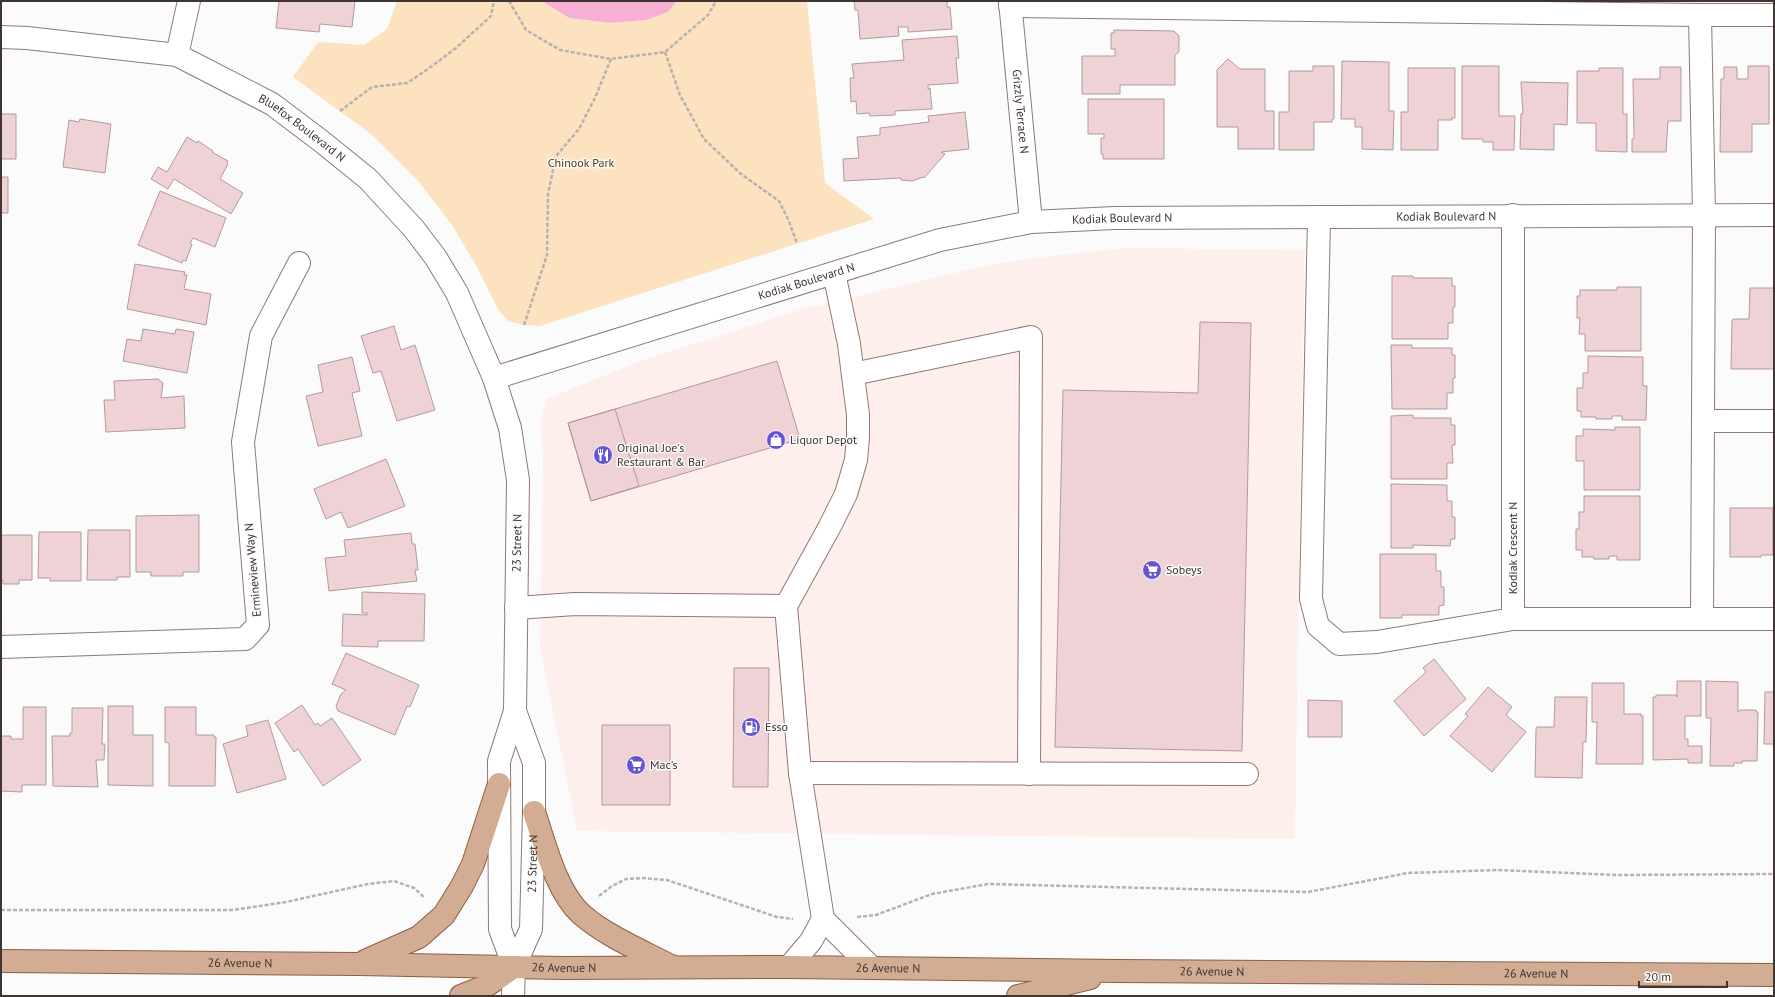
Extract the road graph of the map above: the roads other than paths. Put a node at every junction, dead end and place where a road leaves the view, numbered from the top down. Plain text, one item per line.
1 (189, 1) edge
2 (1010, 3) edge
3 (1700, 15) junction
4 (1774, 15) edge
5 (1, 37) edge
6 (177, 55) junction
7 (1514, 215) junction
8 (1704, 215) junction
9 (1774, 215) edge
10 (1319, 217) junction
11 (1031, 222) junction
12 (299, 263) dead end
13 (834, 273) junction
14 (853, 374) junction
15 (494, 378) junction
16 (1703, 421) junction
17 (1774, 421) edge
18 (786, 606) junction
19 (516, 608) junction
20 (1512, 619) junction
21 (1702, 619) junction
22 (1774, 619) edge
23 (1, 648) edge
24 (515, 711) junction
25 (800, 773) junction
26 (1029, 774) junction
27 (1247, 774) dead end
28 (499, 784) junction
29 (534, 812) junction
30 (823, 919) junction
31 (1, 961) edge
32 (358, 964) junction
33 (789, 966) junction
34 (514, 967) junction
35 (871, 967) junction
36 (674, 968) junction
37 (1119, 971) junction
38 (1774, 975) edge
39 (461, 996) edge
40 (513, 996) edge
41 (1018, 996) edge

1 - 6 street
2 - 3 street
2 - 11 street, Grizzly Terrace N
3 - 4 street
3 - 8 street
5 - 6 street, Bluefox Boulevard N
6 - 15 street, Bluefox Boulevard N
7 - 8 street, Kodiak Boulevard N
7 - 10 street, Kodiak Boulevard N
7 - 20 street, Kodiak Crescent N
8 - 9 street, Kodiak Boulevard N
8 - 16 street
10 - 11 street, Kodiak Boulevard N
10 - 20 street
11 - 13 street, Kodiak Boulevard N
12 - 23 street, Ermineview Way N
13 - 14 street
13 - 15 street, Kodiak Boulevard N
14 - 18 street
14 - 26 street
15 - 19 street, 23 Street N
16 - 17 street
16 - 21 street
18 - 19 street
18 - 25 street
19 - 24 street, 23 Street N
20 - 21 street
21 - 22 street
24 - 28 street, 23 Street N
24 - 29 street, 23 Street N
25 - 26 street
25 - 30 street
26 - 27 street
28 - 32 main road
28 - 34 street, 23 Street N
29 - 34 street, 23 Street N
29 - 36 main road
30 - 33 street
30 - 35 street
31 - 32 main road, 26 Avenue N
32 - 34 main road, 26 Avenue N
33 - 35 main road, 26 Avenue N
33 - 36 main road, 26 Avenue N
34 - 36 main road, 26 Avenue N
34 - 39 main road
34 - 40 street, 23 Street N
35 - 37 main road, 26 Avenue N
37 - 38 main road, 26 Avenue N
37 - 41 main road

